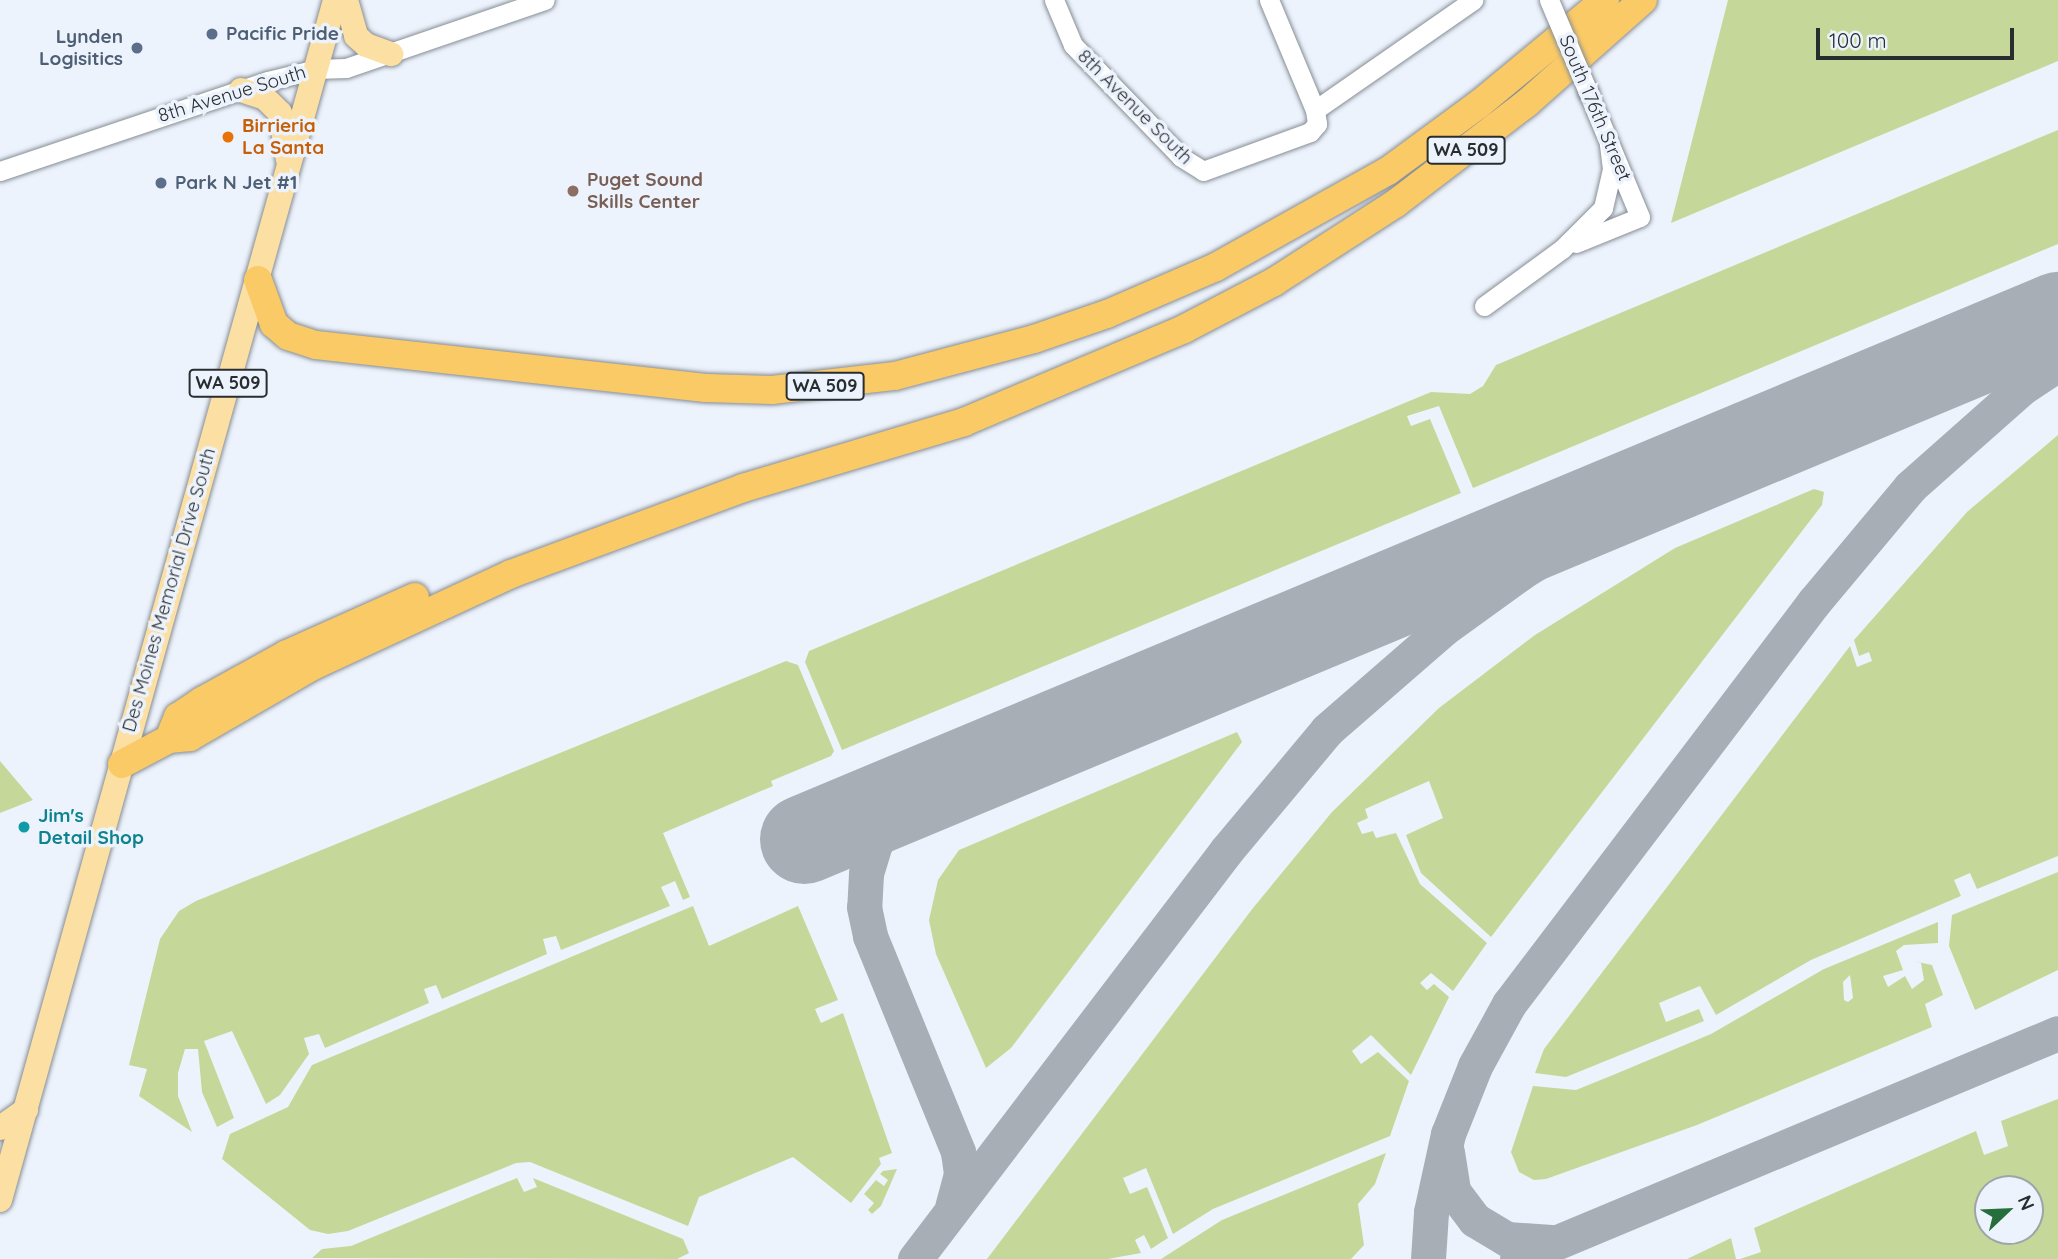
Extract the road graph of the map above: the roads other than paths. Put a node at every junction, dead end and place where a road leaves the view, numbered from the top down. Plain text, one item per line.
1 (335, 0) edge
2 (346, 0) edge
3 (545, 0) edge
4 (1054, 0) edge
5 (1269, 0) edge
6 (1473, 0) edge
7 (1549, 0) edge
8 (1605, 0) edge
9 (1643, 0) edge
10 (391, 54) junction
11 (316, 69) junction
12 (241, 90) junction
13 (1315, 110) junction
14 (1609, 143) junction
15 (0, 171) edge
16 (289, 172) junction
17 (1388, 172) junction
18 (1562, 249) junction
19 (258, 280) junction
20 (1484, 306) dead end
21 (169, 739) junction
22 (122, 764) junction
23 (26, 1110) junction
24 (0, 1128) edge
25 (4, 1173) edge
26 (0, 1200) edge

1 - 11 main road, Des Moines Memorial Drive South / WA 509
2 - 10 main road
3 - 10 street, 8th Avenue South
4 - 13 street, 8th Avenue South
5 - 13 street
6 - 13 street
7 - 14 street, South 176th Street, bridge
8 - 17 highway, WA 509
9 - 21 highway, WA 509
10 - 11 street, 8th Avenue South
11 - 12 street, 8th Avenue South
11 - 16 main road, Des Moines Memorial Drive South / WA 509
12 - 15 street, 8th Avenue South
12 - 16 main road
14 - 18 street
14 - 18 street, South 176th Street
16 - 19 main road, Des Moines Memorial Drive South / WA 509
17 - 19 highway, WA 509
17 - 21 highway
18 - 20 street
19 - 22 main road, Des Moines Memorial Drive South / WA 509
21 - 22 highway
22 - 23 main road, Des Moines Memorial Drive South
23 - 24 main road
23 - 25 main road, Des Moines Memorial Drive South
25 - 26 main road, Des Moines Memorial Drive South

